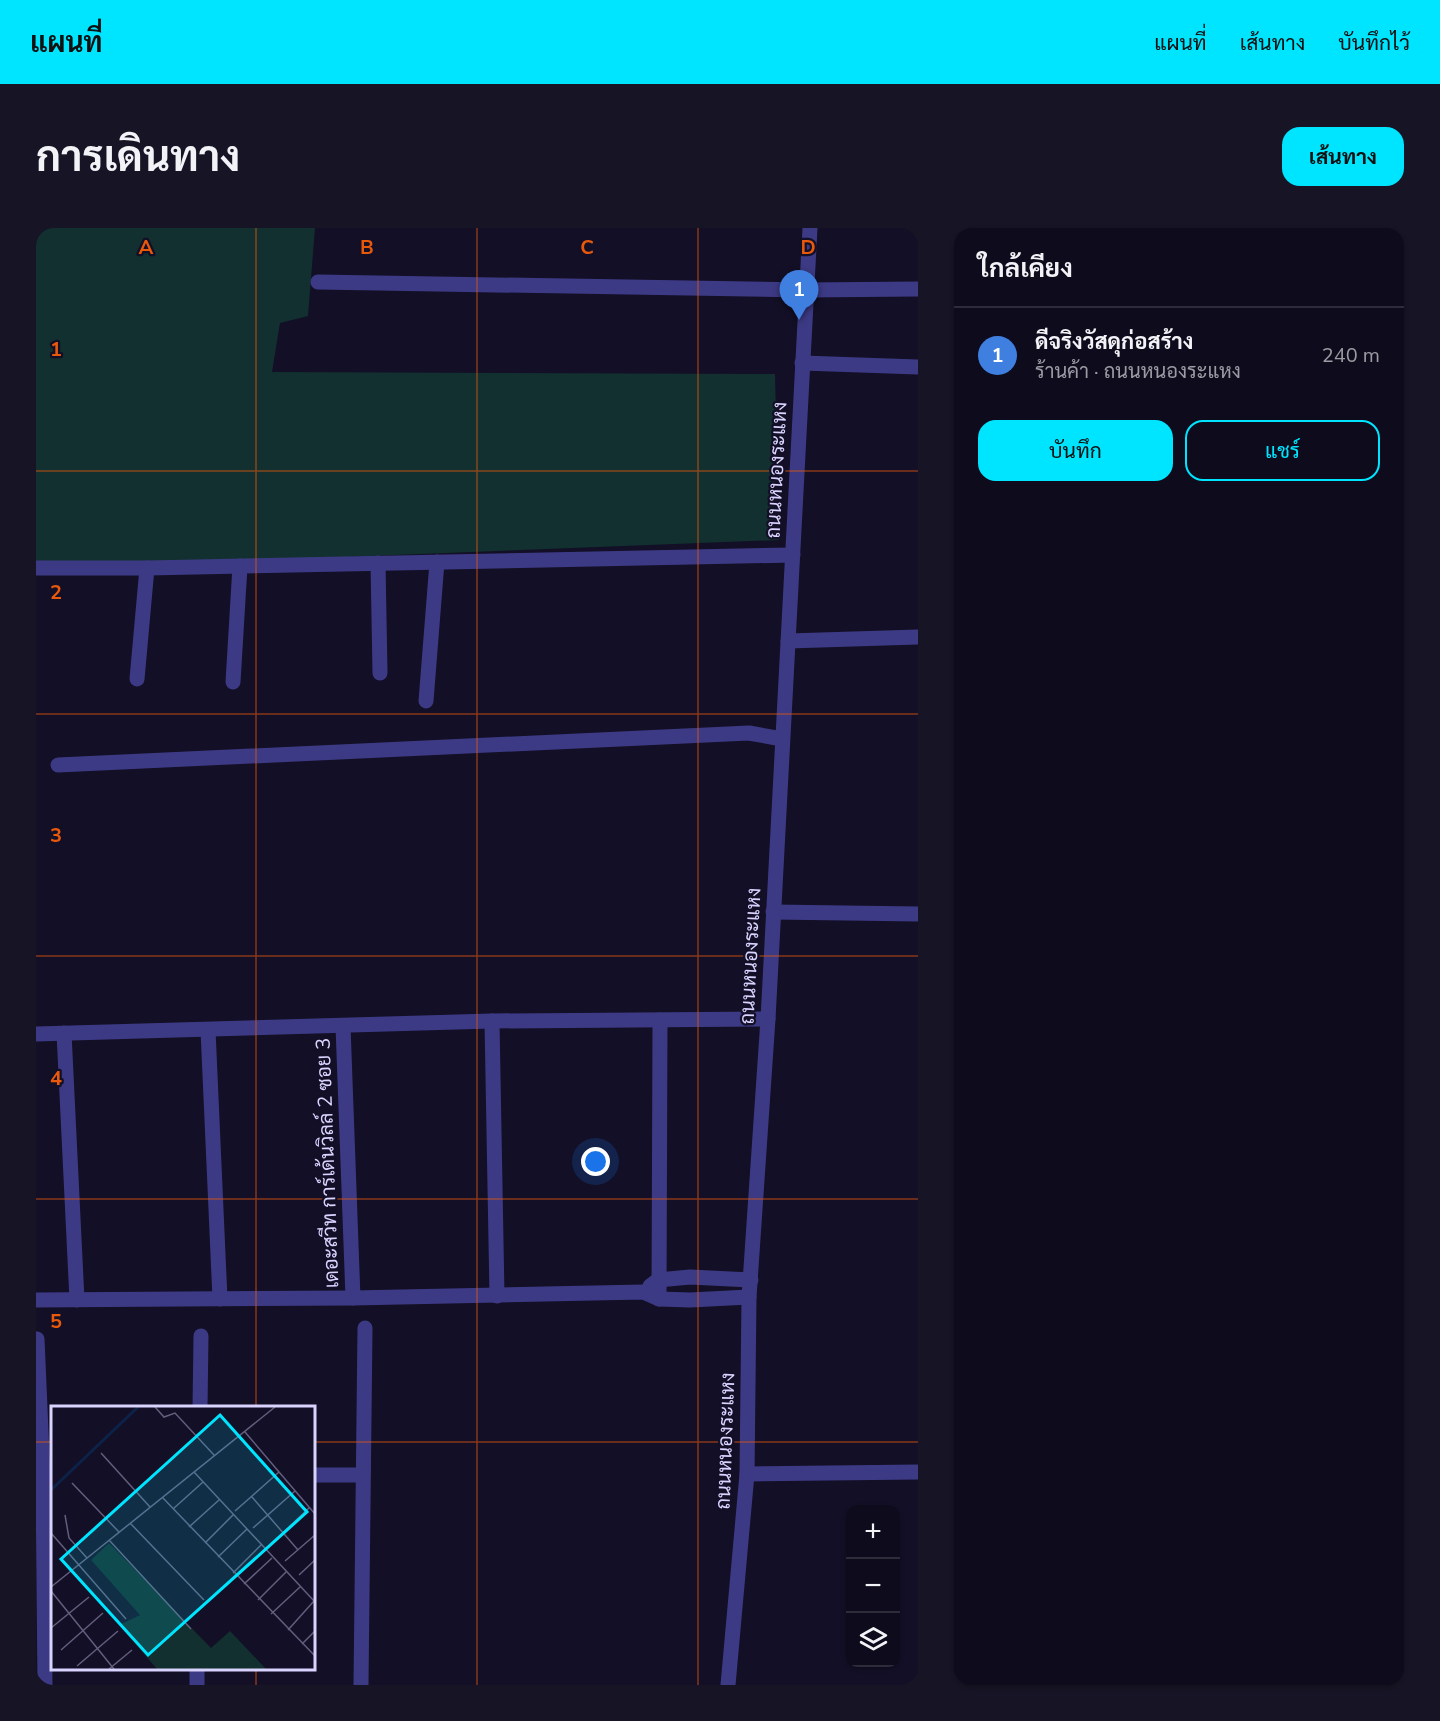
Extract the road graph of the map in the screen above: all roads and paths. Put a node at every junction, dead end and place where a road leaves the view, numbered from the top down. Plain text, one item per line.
1 (810, 228) edge
2 (318, 282) dead end
3 (918, 289) edge
4 (806, 290) junction
5 (802, 363) junction
6 (918, 367) edge
7 (793, 555) junction
8 (437, 562) junction
9 (378, 563) junction
10 (240, 566) junction
11 (36, 568) edge
12 (147, 568) junction
13 (918, 637) edge
14 (788, 641) junction
15 (380, 673) dead end
16 (137, 679) dead end
17 (233, 682) dead end
18 (426, 701) dead end
19 (782, 739) junction
20 (58, 765) dead end
21 (773, 912) junction
22 (918, 914) edge
23 (660, 1020) junction
24 (768, 1020) junction
25 (492, 1021) junction
26 (343, 1026) junction
27 (208, 1029) junction
28 (64, 1033) junction
29 (36, 1034) edge
30 (658, 1280) junction
31 (751, 1280) junction
32 (643, 1292) junction
33 (497, 1296) junction
34 (749, 1297) junction
35 (353, 1298) junction
36 (220, 1299) junction
37 (659, 1299) junction
38 (36, 1300) edge
39 (77, 1300) junction
40 (366, 1328) dead end
41 (201, 1336) dead end
42 (38, 1339) dead end
43 (200, 1406) edge
44 (918, 1473) edge
45 (315, 1474) edge
46 (747, 1474) junction
47 (363, 1475) junction
48 (44, 1477) edge
49 (45, 1685) edge
50 (361, 1685) edge
51 (728, 1685) edge

1 - 4 street, ถนนหนองระแหง
2 - 4 street
3 - 4 street
4 - 5 street, ถนนหนองระแหง
5 - 6 street
5 - 7 street, ถนนหนองระแหง
7 - 8 street
7 - 14 street, ถนนหนองระแหง
8 - 9 street
8 - 18 street
9 - 10 street
9 - 15 street
10 - 12 street
10 - 17 street
11 - 12 street
12 - 16 street
13 - 14 street
14 - 19 street, ถนนหนองระแหง
19 - 20 street
19 - 21 street, ถนนหนองระแหง
21 - 22 street
21 - 24 street, ถนนหนองระแหง
23 - 24 street
23 - 25 street
23 - 30 street
24 - 31 street, ถนนหนองระแหง
25 - 26 street
25 - 33 street
26 - 27 street
26 - 35 street, เดอะสวีท การ์เด้นวิลล์ 2 ซอย 3
27 - 28 street
27 - 36 street
28 - 29 street
28 - 39 street
30 - 31 street
30 - 32 street
30 - 37 street
31 - 34 street, ถนนหนองระแหง
32 - 33 street
32 - 37 street
33 - 35 street
34 - 37 street
34 - 46 street, ถนนหนองระแหง
35 - 36 street
36 - 39 street
38 - 39 street
40 - 47 street
41 - 43 street
42 - 48 street
44 - 46 street
45 - 47 street
46 - 51 street, ถนนหนองระแหง
47 - 50 street
48 - 49 street

